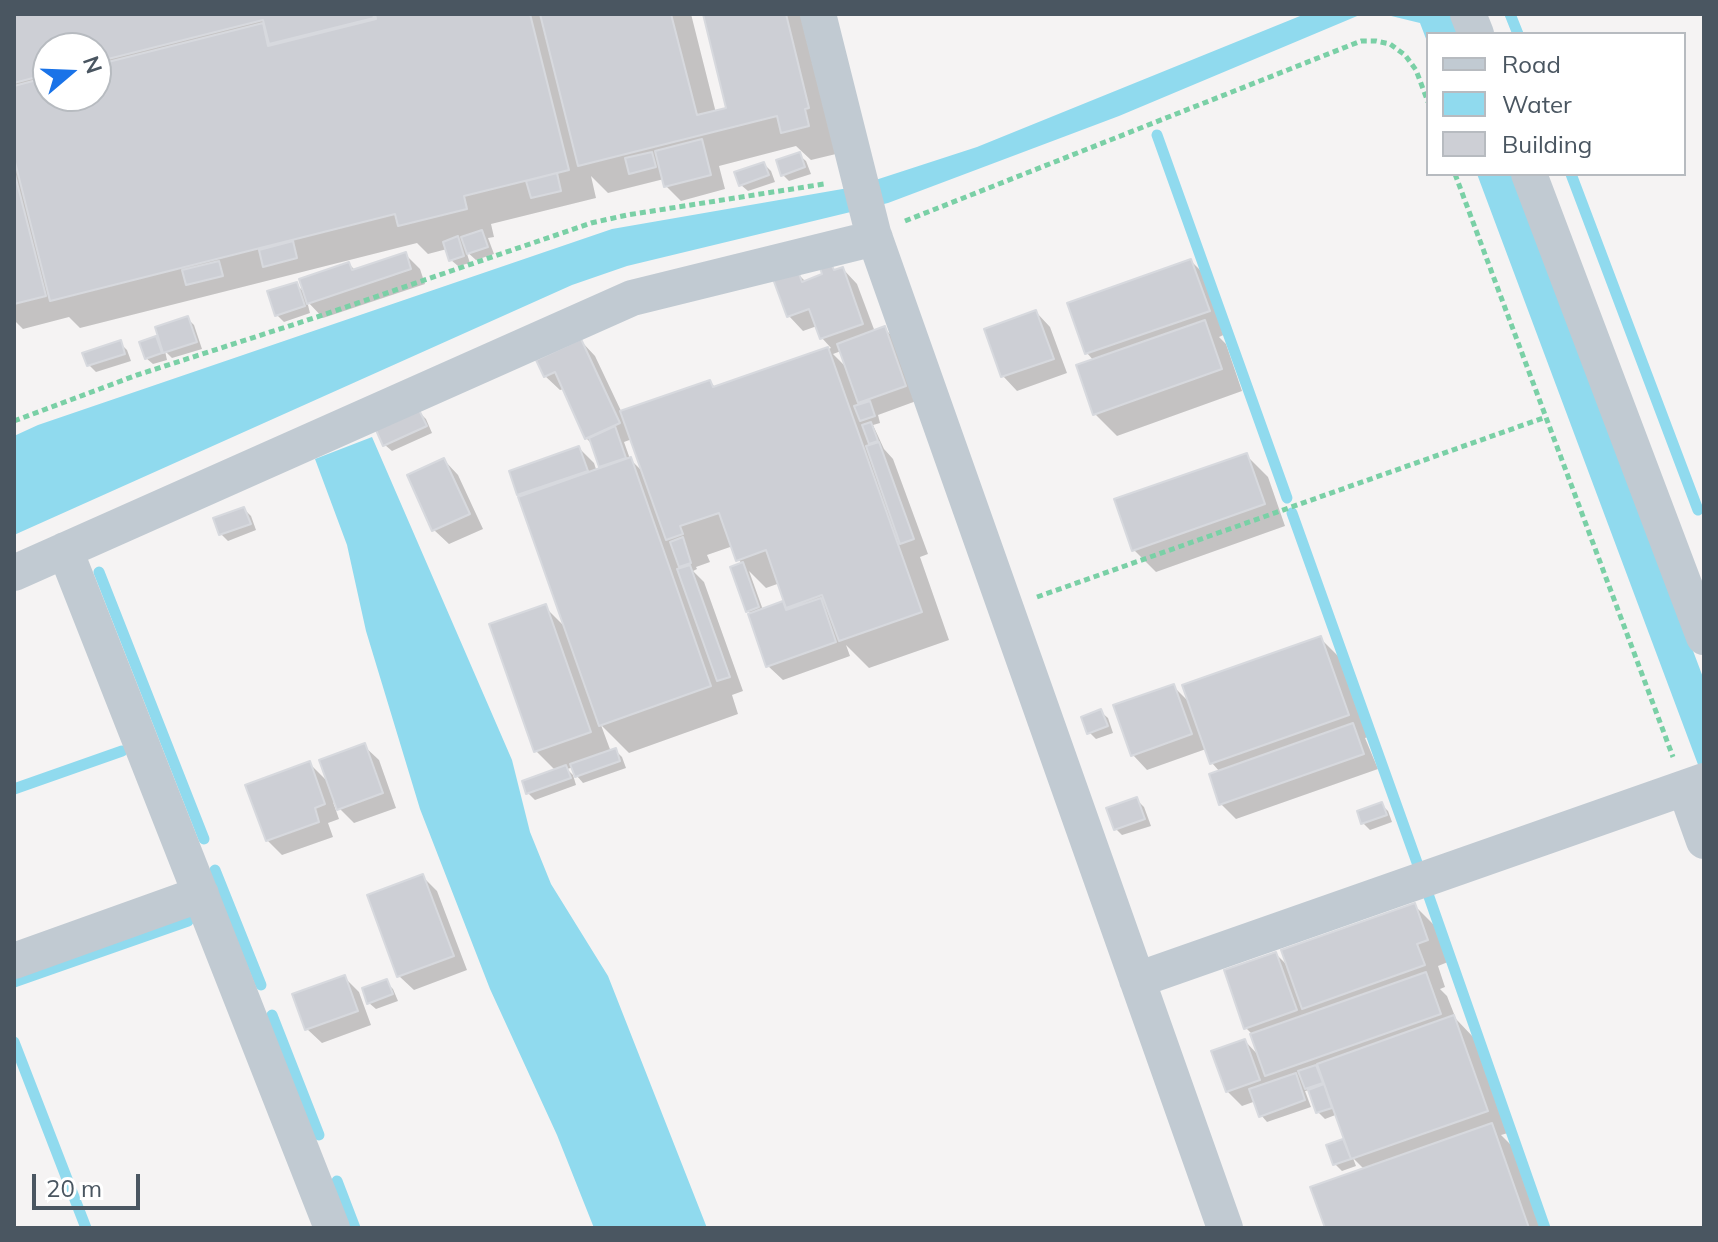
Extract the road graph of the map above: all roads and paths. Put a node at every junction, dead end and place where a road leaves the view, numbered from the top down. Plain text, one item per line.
1 (818, 14) edge
2 (1426, 97) edge
3 (1456, 176) edge
4 (1530, 176) edge
5 (860, 180) junction
6 (873, 229) junction
7 (1546, 417) junction
8 (14, 421) edge
9 (65, 550) junction
10 (14, 573) edge
11 (1006, 608) junction
12 (1704, 637) edge
13 (1695, 785) edge
14 (1704, 841) edge
15 (201, 894) junction
16 (14, 961) edge
17 (1137, 980) junction
18 (332, 1228) edge
19 (1225, 1228) edge

1 - 5 street
2 - 6 path
3 - 7 path
4 - 12 street
5 - 6 street
5 - 8 path
6 - 9 street
6 - 11 street
7 - 11 path
7 - 13 path
9 - 10 street
9 - 15 street
11 - 17 street
13 - 14 street
13 - 17 street
15 - 16 street
15 - 18 street
17 - 19 street

